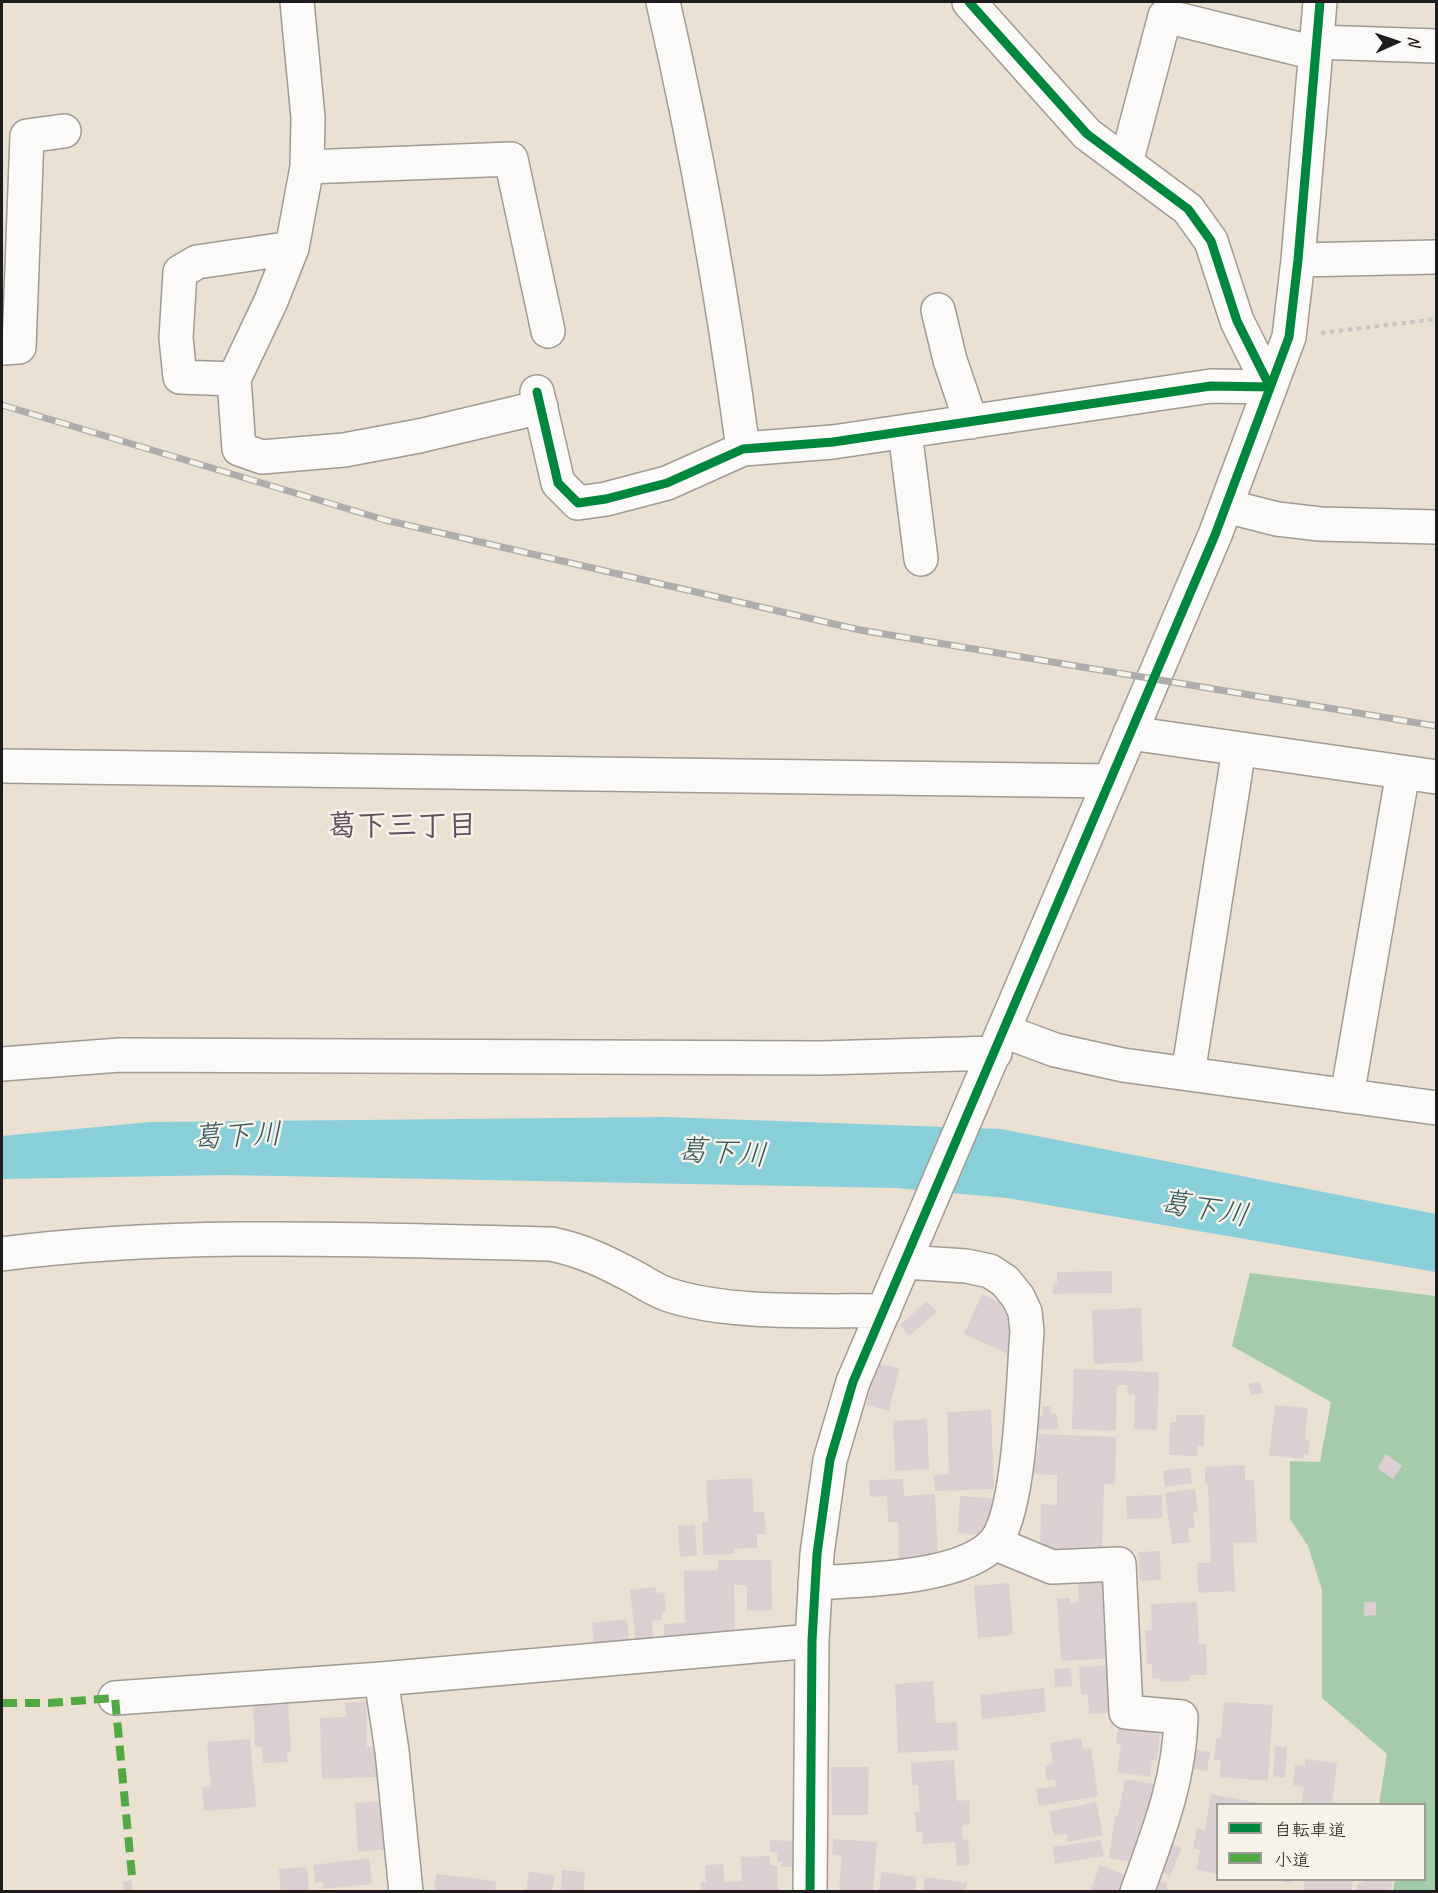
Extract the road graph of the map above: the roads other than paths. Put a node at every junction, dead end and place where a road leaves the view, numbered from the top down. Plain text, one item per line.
1 (297, 2) edge
2 (663, 2) edge
3 (969, 2) edge
4 (1320, 2) edge
5 (1437, 46) edge
6 (1316, 48) junction
7 (64, 131) dead end
8 (1126, 163) junction
9 (307, 167) junction
10 (292, 248) junction
11 (1437, 257) edge
12 (1298, 260) junction
13 (938, 310) dead end
14 (548, 331) dead end
15 (2, 348) edge
16 (234, 379) junction
17 (1270, 387) junction
18 (971, 422) junction
19 (905, 432) junction
20 (743, 449) junction
21 (1226, 506) junction
22 (1437, 526) edge
23 (921, 559) dead end
24 (1130, 733) junction
25 (1239, 749) junction
26 (2, 766) edge
27 (1404, 772) junction
28 (1437, 777) edge
29 (1110, 781) junction
30 (1000, 1042) junction
31 (2, 1064) edge
32 (1188, 1074) junction
33 (1347, 1096) junction
34 (1437, 1108) edge
35 (2, 1254) edge
36 (905, 1262) junction
37 (884, 1311) junction
38 (994, 1543) junction
39 (815, 1583) junction
40 (812, 1641) junction
41 (381, 1679) junction
42 (115, 1698) dead end
43 (406, 1892) edge
44 (810, 1892) edge
45 (1137, 1892) edge

1 - 9 street
2 - 20 street
3 - 8 street
4 - 6 street
5 - 6 street
6 - 8 street
6 - 12 street
7 - 15 street
8 - 17 street
9 - 10 street
9 - 14 street
10 - 16 street
10 - 16 street
11 - 12 street
12 - 17 street
13 - 18 street
16 - 20 street
17 - 18 street
17 - 21 street
18 - 19 street
19 - 20 street
19 - 23 street
21 - 22 street
21 - 24 street
24 - 25 street
24 - 29 street
25 - 27 street
25 - 32 street
26 - 29 street
27 - 28 street
27 - 33 street
29 - 30 street
30 - 31 street
30 - 32 street
30 - 36 street
32 - 33 street
33 - 34 street
35 - 37 street
36 - 37 street
36 - 38 street
37 - 39 street
38 - 39 street
38 - 45 street
39 - 40 street
40 - 41 street
40 - 44 street
41 - 42 street
41 - 43 street

